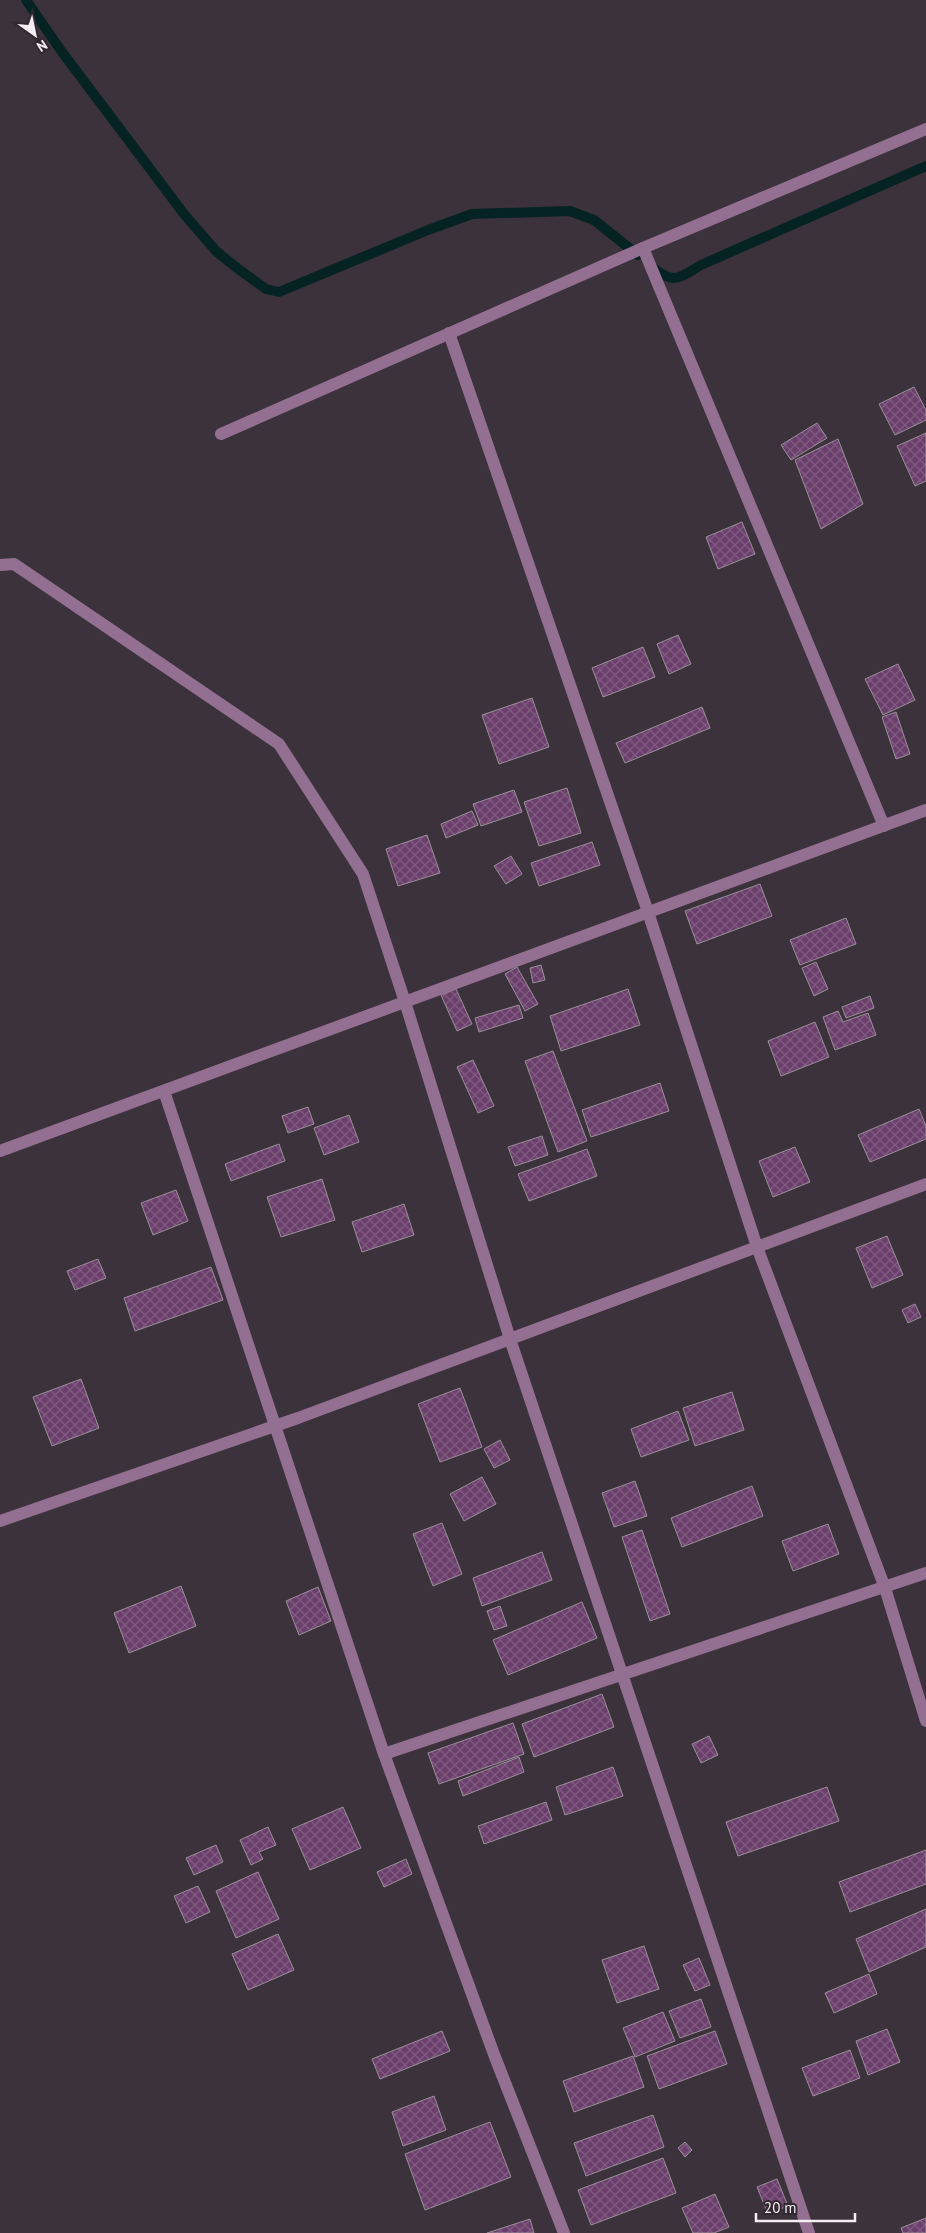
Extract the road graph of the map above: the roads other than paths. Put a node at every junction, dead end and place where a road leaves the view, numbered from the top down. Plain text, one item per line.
1 (926, 129) edge
2 (643, 248) junction
3 (449, 334) junction
4 (221, 434) dead end
5 (0, 565) edge
6 (926, 810) edge
7 (884, 826) junction
8 (648, 912) junction
9 (405, 1002) junction
10 (164, 1091) junction
11 (0, 1151) edge
12 (926, 1184) edge
13 (757, 1247) junction
14 (510, 1339) junction
15 (275, 1426) junction
16 (0, 1521) edge
17 (926, 1573) edge
18 (885, 1588) junction
19 (622, 1674) junction
20 (926, 1721) edge
21 (384, 1754) junction
22 (564, 2233) edge
23 (809, 2233) edge

1 - 2 street
2 - 3 street
2 - 7 street
3 - 4 street
3 - 8 street
5 - 9 street
6 - 7 street
7 - 8 street
8 - 9 street
8 - 13 street
9 - 10 street
9 - 14 street
10 - 11 street
10 - 15 street
12 - 13 street
13 - 14 street
13 - 18 street
14 - 15 street
14 - 19 street
15 - 16 street
15 - 21 street
17 - 18 street
18 - 19 street
18 - 20 street
19 - 21 street
19 - 23 street
21 - 22 street

